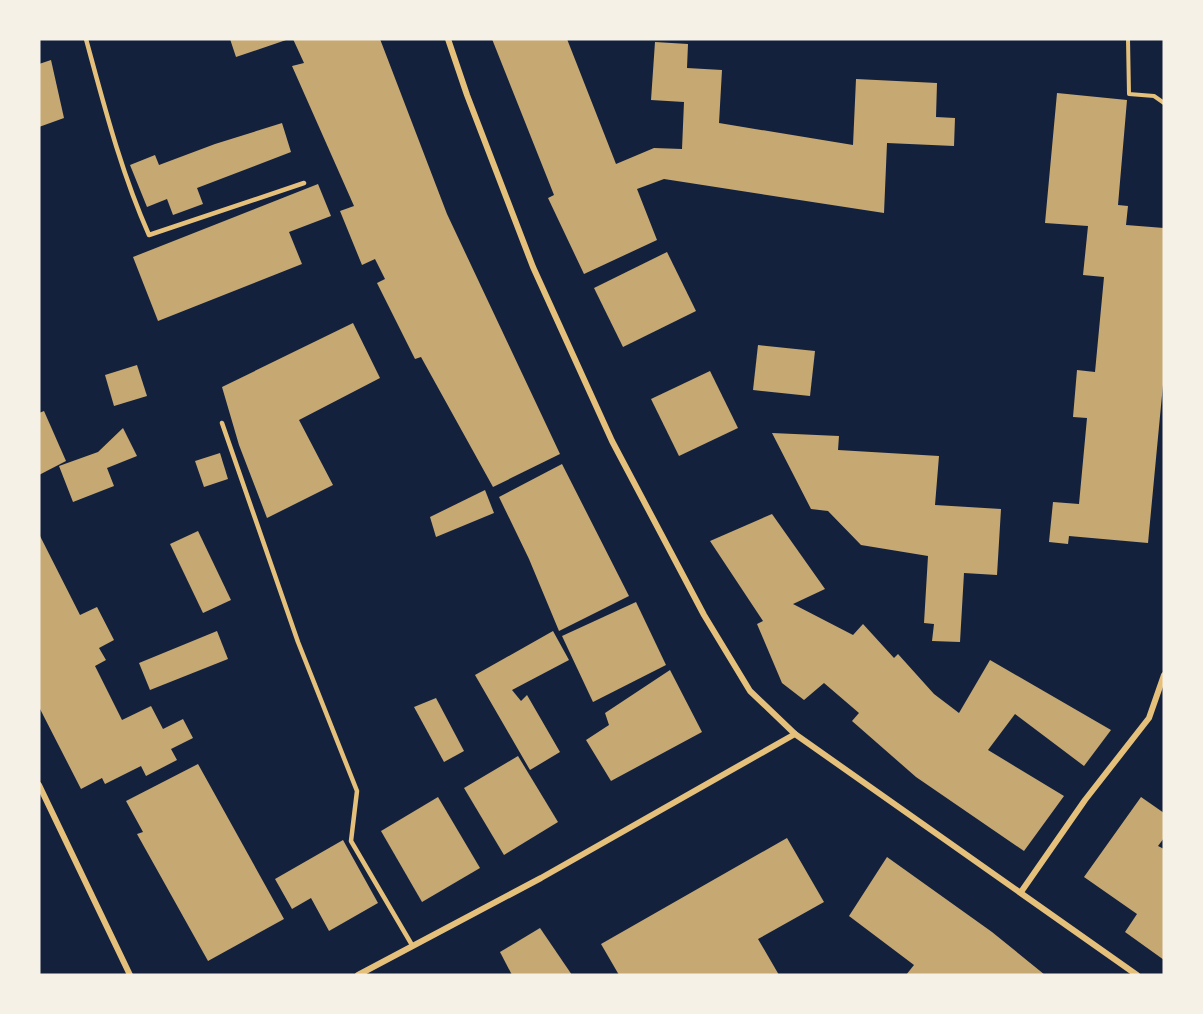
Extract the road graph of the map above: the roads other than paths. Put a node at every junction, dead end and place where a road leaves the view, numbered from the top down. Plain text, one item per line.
1 (86, 39) edge
2 (448, 39) edge
3 (304, 183) dead end
4 (222, 423) dead end
5 (1164, 675) edge
6 (795, 734) junction
7 (39, 785) edge
8 (1021, 892) junction
9 (412, 945) junction
10 (130, 975) edge
11 (358, 975) edge
12 (1137, 975) edge

1 - 3 lane
2 - 6 street
4 - 9 lane
5 - 8 street
6 - 8 street
6 - 9 street
7 - 10 street
8 - 12 street
9 - 11 street

